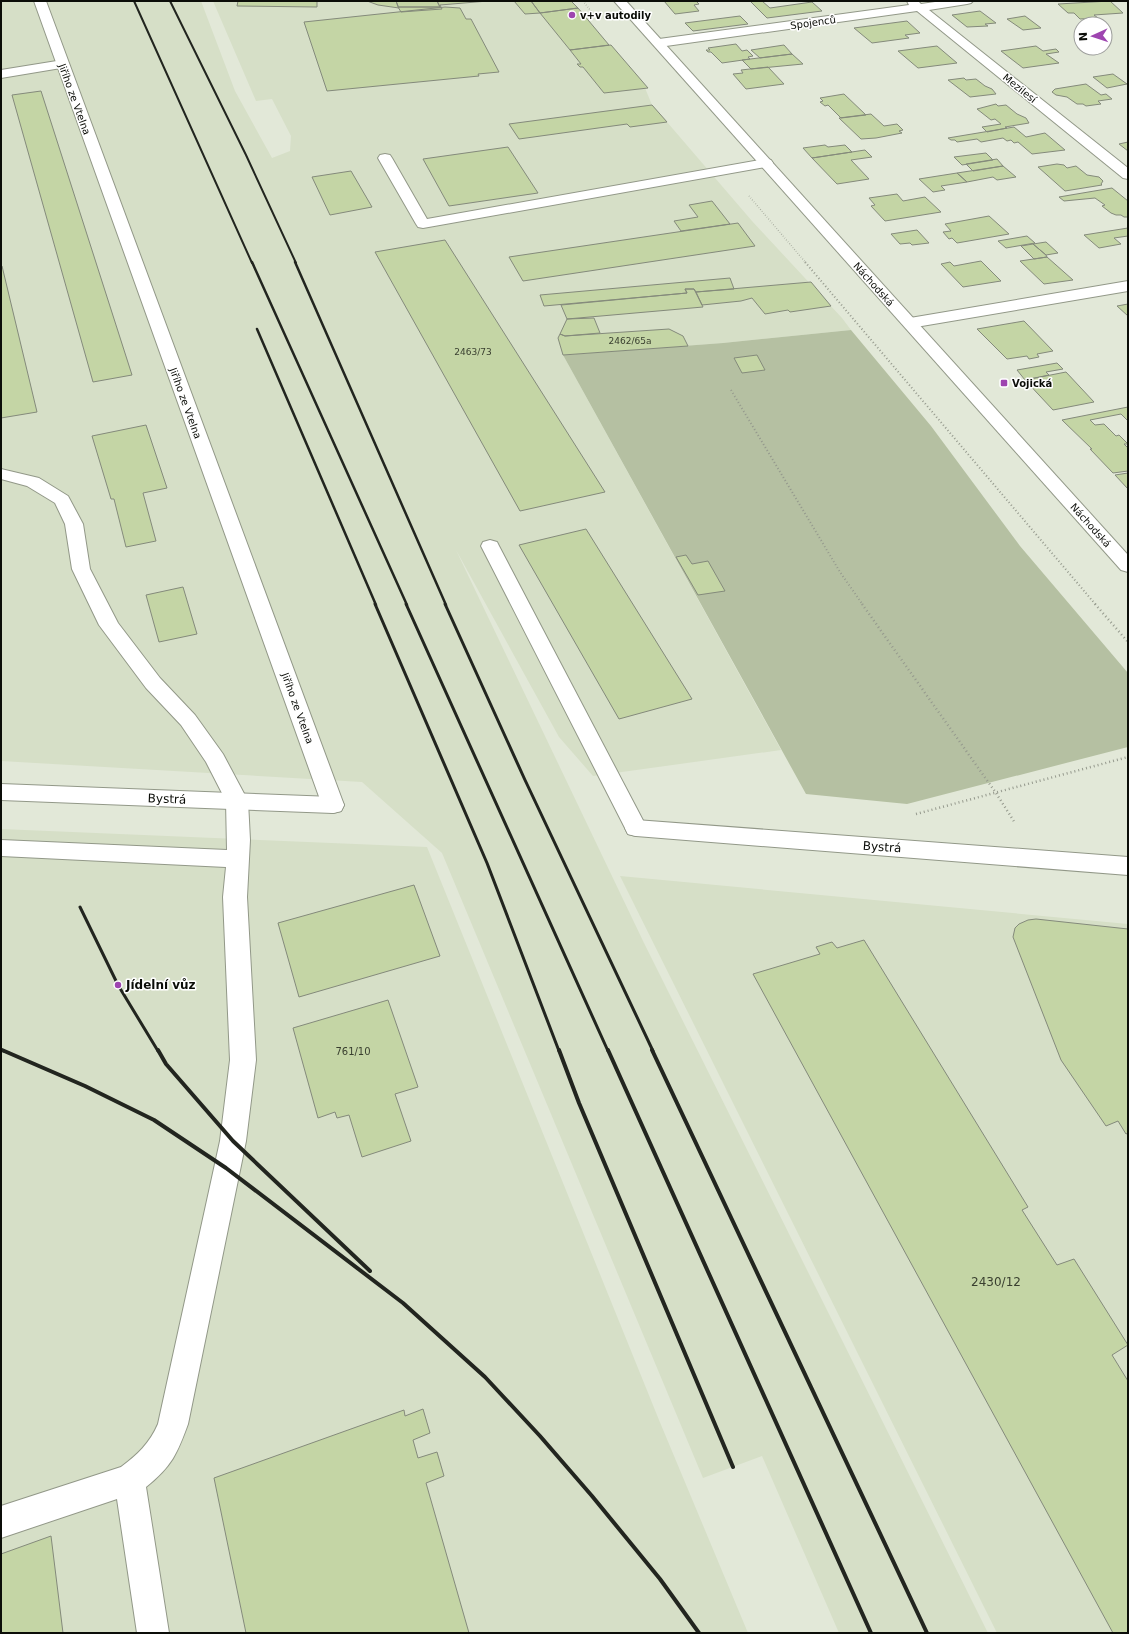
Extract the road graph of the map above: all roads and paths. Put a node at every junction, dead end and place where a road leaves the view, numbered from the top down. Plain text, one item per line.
1 (40, 1) edge
2 (583, 1) edge
3 (620, 1) edge
4 (967, 1) edge
5 (916, 4) edge
6 (592, 12) dead end
7 (658, 44) junction
8 (63, 64) junction
9 (1, 74) edge
10 (385, 158) dead end
11 (766, 163) junction
12 (726, 170) junction
13 (1128, 175) edge
14 (1128, 286) edge
15 (910, 323) junction
16 (731, 390) dead end
17 (1, 474) edge
18 (490, 546) dead end
19 (1128, 566) edge
20 (1128, 642) edge
21 (1128, 757) edge
22 (1, 792) edge
23 (996, 792) junction
24 (237, 801) junction
25 (333, 805) joint
26 (1, 848) edge
27 (912, 849) junction
28 (238, 859) junction
29 (1038, 859) junction
30 (1128, 866) edge
31 (130, 1480) junction
32 (1, 1522) edge
33 (153, 1633) edge

1 - 8 street, Jiřího ze Vtelna
2 - 6 path
3 - 7 street, Náchodská
4 - 5 street, Spojenců
5 - 7 street, Spojenců
5 - 13 street, Mezilesí
7 - 11 street, Náchodská
8 - 9 street
8 - 25 street, Jiřího ze Vtelna
10 - 12 street
11 - 12 street
11 - 15 street, Náchodská
12 - 20 path
14 - 15 street
15 - 19 street, Náchodská
16 - 23 path
17 - 24 street
18 - 27 street, Bystrá
21 - 23 path
22 - 24 street, Bystrá
23 - 27 path
23 - 29 path
24 - 25 street, Bystrá
24 - 28 street
26 - 28 street
27 - 29 street, Bystrá
28 - 31 street
29 - 30 street, Bystrá
31 - 32 street
31 - 33 street

